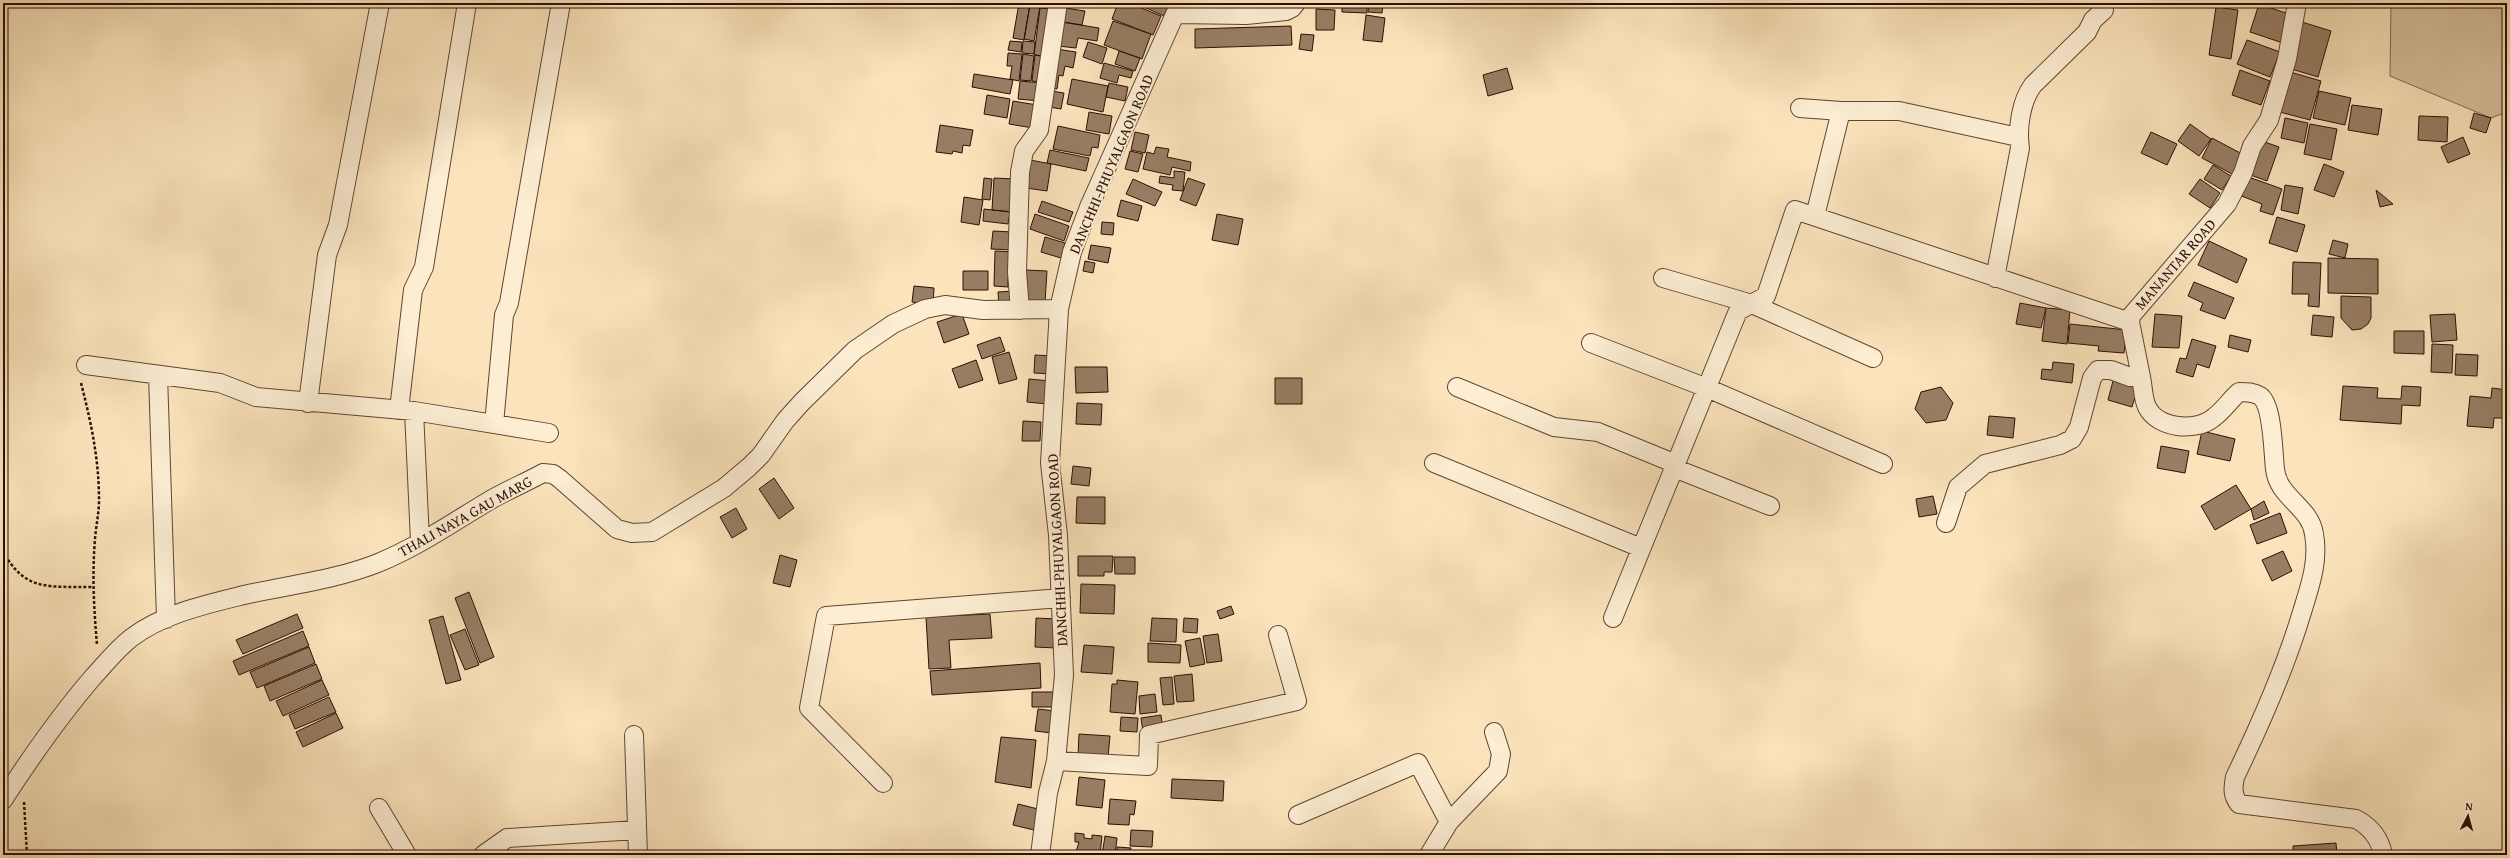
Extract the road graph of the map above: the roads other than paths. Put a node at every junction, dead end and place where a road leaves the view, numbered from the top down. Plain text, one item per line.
1 (380, 3) edge
2 (467, 3) edge
3 (561, 3) edge
4 (1058, 3) edge
5 (1296, 3) edge
6 (2297, 3) edge
7 (1177, 9) edge
8 (2104, 10) dead end
9 (1800, 108) dead end
10 (1841, 111) junction
11 (2018, 137) junction
12 (1815, 216) junction
13 (1663, 278) dead end
14 (1995, 278) junction
15 (1752, 304) junction
16 (1059, 309) junction
17 (1020, 310) junction
18 (2130, 322) junction
19 (1591, 342) dead end
20 (1873, 358) dead end
21 (83, 373) road end
22 (158, 375) junction
23 (2141, 377) junction
24 (1457, 387) dead end
25 (1706, 388) junction
26 (308, 403) junction
27 (407, 410) junction
28 (494, 424) junction
29 (549, 433) dead end
30 (1434, 463) dead end
31 (1883, 464) dead end
32 (1675, 466) junction
33 (1770, 506) dead end
34 (1946, 523) dead end
35 (420, 541) junction
36 (1642, 548) junction
37 (1061, 598) junction
38 (1614, 618) dead end
39 (166, 620) junction
40 (1278, 635) dead end
41 (1494, 732) dead end
42 (634, 734) dead end
43 (1056, 761) junction
44 (883, 783) dead end
45 (3, 800) edge
46 (379, 808) dead end
47 (1298, 815) dead end
48 (1449, 822) junction
49 (637, 830) junction
50 (407, 855) edge
51 (483, 855) edge
52 (638, 855) edge
53 (1040, 855) edge
54 (1429, 855) edge
55 (2383, 855) edge

1 - 26 street
2 - 27 street
3 - 28 street
4 - 17 street
5 - 7 street
6 - 18 street, MANANTAR ROAD
7 - 16 street, DANCHHI-PHUYALGAON ROAD
8 - 11 street
9 - 10 street
10 - 11 street
10 - 12 street
11 - 14 street
12 - 14 street
12 - 15 street
13 - 15 street
14 - 18 street
15 - 20 street
15 - 25 street
16 - 17 street, THALI NAYA GAU MARG
16 - 37 street, DANCHHI-PHUYALGAON ROAD
17 - 35 street, THALI NAYA GAU MARG
18 - 23 street, MANANTAR ROAD
19 - 25 street
21 - 22 street
22 - 26 street
22 - 39 street
23 - 34 street
23 - 55 street, MANANTAR ROAD
24 - 32 street
25 - 31 street
25 - 32 street
26 - 27 street
27 - 28 street
27 - 35 street
28 - 29 street
30 - 36 street
32 - 33 street
32 - 36 street
35 - 39 street, THALI NAYA GAU MARG
36 - 38 street
37 - 43 street, DANCHHI-PHUYALGAON ROAD
37 - 44 street
39 - 45 street, THALI NAYA GAU MARG
40 - 43 street
41 - 48 street
42 - 49 street
43 - 53 street, DANCHHI-PHUYALGAON ROAD
46 - 50 street
47 - 48 street
48 - 54 street
49 - 51 street
49 - 52 street

